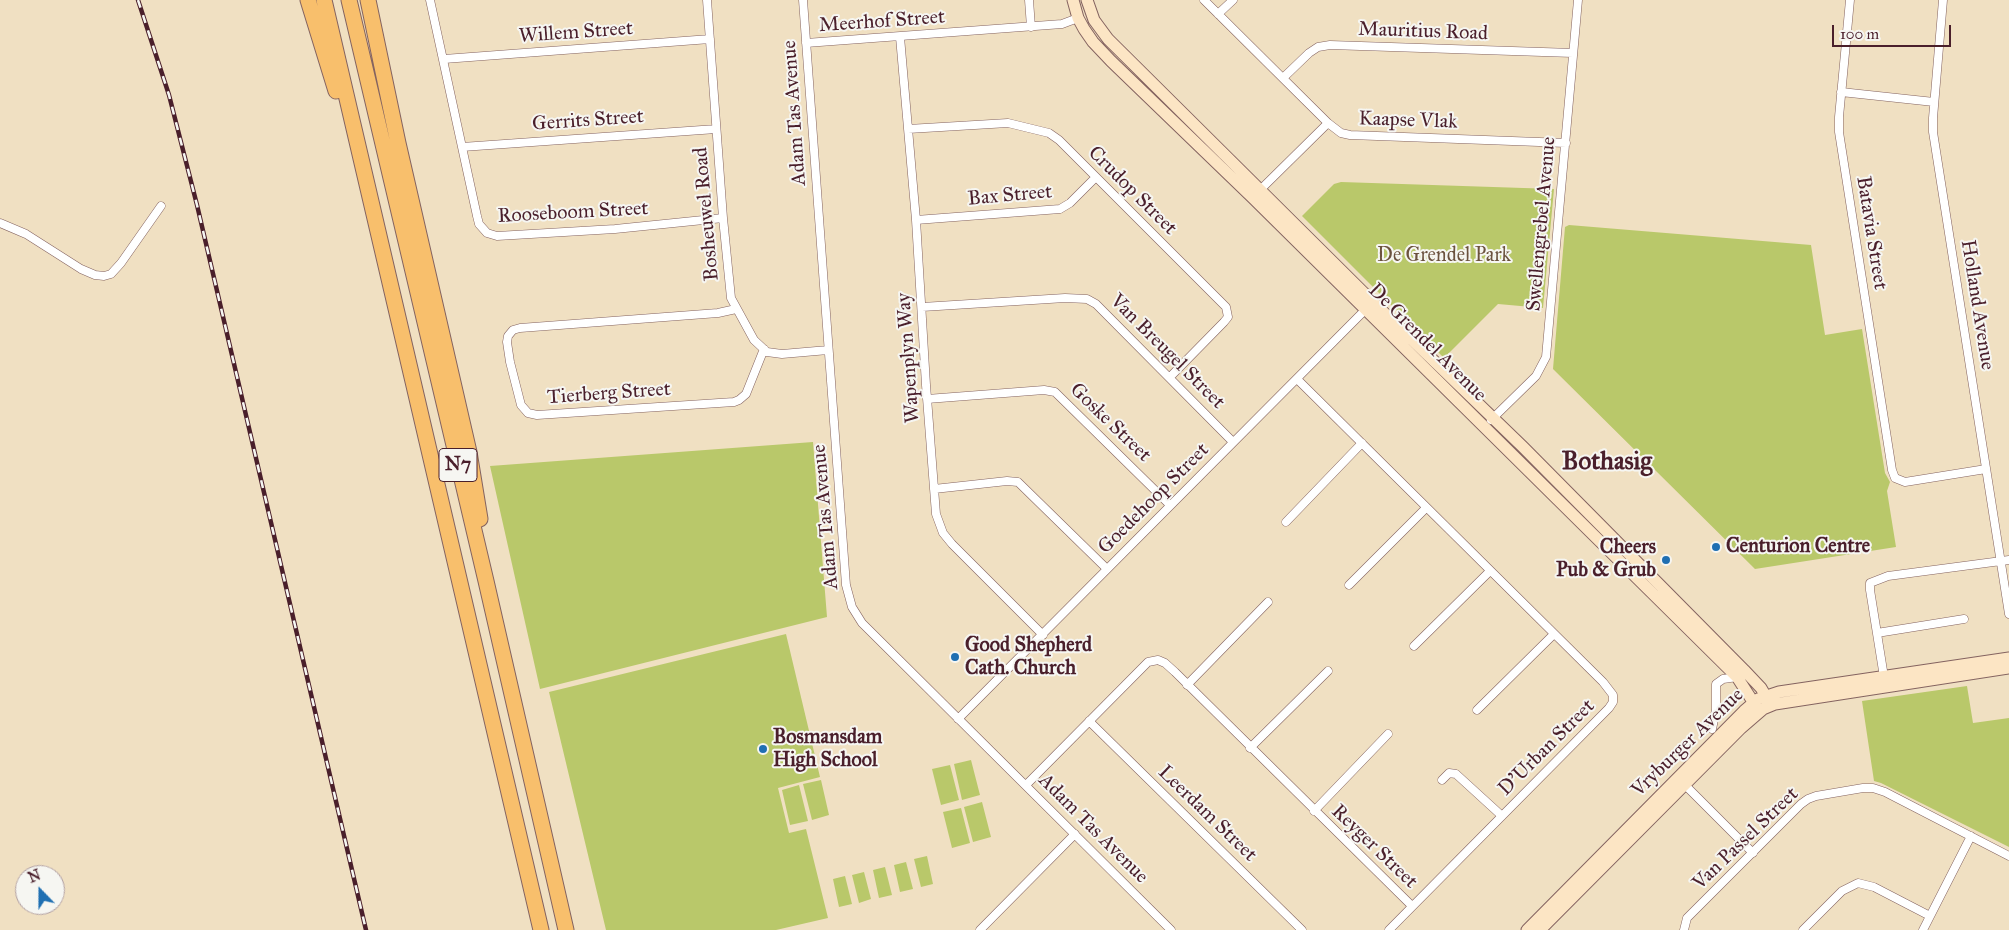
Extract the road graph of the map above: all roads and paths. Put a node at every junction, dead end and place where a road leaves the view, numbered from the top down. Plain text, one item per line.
1 (308, 0) edge
2 (324, 0) edge
3 (349, 0) edge
4 (368, 0) edge
5 (430, 0) edge
6 (707, 0) edge
7 (803, 0) edge
8 (1029, 0) edge
9 (1073, 0) edge
10 (1087, 0) edge
11 (1204, 0) edge
12 (1233, 0) edge
13 (1578, 0) edge
14 (1850, 0) edge
15 (1944, 0) edge
16 (1218, 14) junction
17 (1078, 18) junction
18 (1031, 26) junction
19 (1100, 30) junction
20 (900, 37) junction
21 (710, 39) junction
22 (806, 43) junction
23 (1573, 53) junction
24 (444, 59) junction
25 (1283, 78) junction
26 (1841, 92) junction
27 (1934, 102) junction
28 (1328, 123) junction
29 (716, 129) junction
30 (908, 129) junction
31 (1566, 143) junction
32 (462, 147) junction
33 (1095, 178) junction
34 (1257, 194) junction
35 (370, 199) junction
36 (161, 206) dead end
37 (723, 218) junction
38 (916, 220) junction
39 (0, 223) edge
40 (1369, 306) junction
41 (922, 307) junction
42 (736, 309) junction
43 (764, 349) junction
44 (828, 350) junction
45 (1170, 377) junction
46 (1297, 379) junction
47 (927, 399) junction
48 (1493, 418) junction
49 (1484, 427) junction
50 (1233, 442) junction
51 (1362, 444) junction
52 (1986, 468) junction
53 (934, 489) junction
54 (1170, 505) junction
55 (1426, 508) junction
56 (1286, 522) dead end
57 (2005, 561) edge
58 (1107, 569) junction
59 (1490, 571) junction
60 (486, 581) junction
61 (1349, 585) dead end
62 (1268, 602) dead end
63 (2009, 614) edge
64 (1964, 620) dead end
65 (1877, 634) junction
66 (1043, 635) junction
67 (1553, 635) junction
68 (1414, 646) dead end
69 (2009, 658) edge
70 (2009, 668) edge
71 (1328, 671) dead end
72 (1737, 677) junction
73 (1884, 677) junction
74 (1188, 685) junction
75 (1768, 701) junction
76 (1756, 707) junction
77 (1477, 710) dead end
78 (958, 719) junction
79 (1090, 721) junction
80 (1712, 729) dead end
81 (1388, 734) dead end
82 (1250, 748) junction
83 (1442, 780) dead end
84 (1681, 782) junction
85 (1026, 785) junction
86 (1314, 811) junction
87 (1502, 816) junction
88 (1075, 834) junction
89 (1971, 836) junction
90 (1753, 853) junction
91 (2009, 856) edge
92 (1412, 906) junction
93 (1930, 916) junction
94 (1542, 927) edge
95 (541, 930) edge
96 (566, 930) edge
97 (980, 930) edge
98 (1172, 930) edge
99 (1302, 930) edge
100 (1389, 930) edge
101 (1527, 930) edge
102 (1684, 930) edge
103 (1803, 930) edge
104 (1923, 930) edge

1 - 35 highway
2 - 35 highway, N7
3 - 60 highway, N7
4 - 60 highway
5 - 24 street, Rooseboom Street
6 - 21 street, Bosheuwel Road
7 - 22 street, Adam Tas Avenue
8 - 18 street
9 - 17 street, De Grendel Avenue
10 - 17 street
10 - 19 street, De Grendel Avenue
11 - 16 street, Kaapse Vlak
12 - 16 street
13 - 23 street, Swellengrebel Avenue
14 - 26 street, Batavia Street
15 - 27 street, Holland Avenue
16 - 25 street, Kaapse Vlak
17 - 18 street, Meerhof Street
17 - 19 street
17 - 34 street, De Grendel Avenue
18 - 20 street, Meerhof Street
19 - 34 street, De Grendel Avenue
20 - 22 street, Meerhof Street
20 - 30 street, Wapenplyn Way
21 - 24 street, Willem Street
21 - 29 street, Bosheuwel Road
22 - 44 street, Adam Tas Avenue
23 - 25 street, Mauritius Road
23 - 31 street, Swellengrebel Avenue
24 - 32 street, Rooseboom Street
25 - 28 street, Kaapse Vlak
26 - 27 street
26 - 52 street, Batavia Street
27 - 52 street, Holland Avenue
28 - 31 street, Kaapse Vlak
28 - 34 street
29 - 32 street, Gerrits Street
29 - 37 street, Bosheuwel Road
30 - 33 street, Crudop Street
30 - 38 street, Wapenplyn Way
31 - 48 street, Swellengrebel Avenue
32 - 37 street, Rooseboom Street
33 - 38 street, Bax Street
33 - 45 street, Crudop Street
34 - 40 street, De Grendel Avenue
35 - 95 highway, N7
36 - 39 street
37 - 42 street, Bosheuwel Road
38 - 41 street, Wapenplyn Way
40 - 46 street, Goedehoop Street
40 - 48 street, De Grendel Avenue
40 - 49 street, De Grendel Avenue
41 - 45 street, Van Breugel Street
41 - 47 street, Wapenplyn Way
42 - 43 street, Bosheuwel Road
42 - 43 street, Tierberg Street
43 - 44 street
44 - 78 street, Adam Tas Avenue
45 - 50 street, Van Breugel Street
46 - 50 street, Goedehoop Street
46 - 51 street, D'Urban Street
47 - 53 street, Wapenplyn Way
47 - 54 street, Goske Street
48 - 49 street, Swellengrebel Avenue
48 - 75 street, De Grendel Avenue
49 - 72 street, De Grendel Avenue
50 - 54 street, Goedehoop Street
51 - 55 street, D'Urban Street
51 - 56 street
52 - 57 street, Holland Avenue
53 - 58 street
53 - 66 street, Wapenplyn Way
54 - 58 street, Goedehoop Street
55 - 59 street, D'Urban Street
55 - 61 street
57 - 63 street, Holland Avenue
57 - 65 street
58 - 66 street, Goedehoop Street
59 - 67 street, D'Urban Street
59 - 68 street
60 - 96 highway, N7
62 - 74 street
64 - 65 street
65 - 73 street
66 - 78 street, Goedehoop Street
67 - 77 street
67 - 87 street, D'Urban Street
69 - 73 street, Vryburger Avenue
70 - 75 street, Vryburger Avenue
71 - 82 street
72 - 76 street, De Grendel Avenue
72 - 80 street, Vryburger Avenue
73 - 75 street, Vryburger Avenue
74 - 79 street, Reyger Street
74 - 82 street, Reyger Street
75 - 76 street, Vryburger Avenue
76 - 84 street, Vryburger Avenue
78 - 85 street, Adam Tas Avenue
79 - 85 street, Reyger Street
79 - 99 street, Leerdam Street
81 - 86 street, Reyger Street
82 - 86 street, Reyger Street
83 - 87 street, D'Urban Street
84 - 90 street
84 - 94 street, Vryburger Avenue
85 - 88 street, Adam Tas Avenue
86 - 92 street, Reyger Street
87 - 92 street, D'Urban Street
88 - 97 street
88 - 98 street, Adam Tas Avenue
89 - 90 street, Van Passel Street
89 - 91 street, Van Passel Street
89 - 93 street
90 - 102 street, Van Passel Street
92 - 100 street, D'Urban Street
93 - 103 street
93 - 104 street
94 - 101 street, Vryburger Avenue

